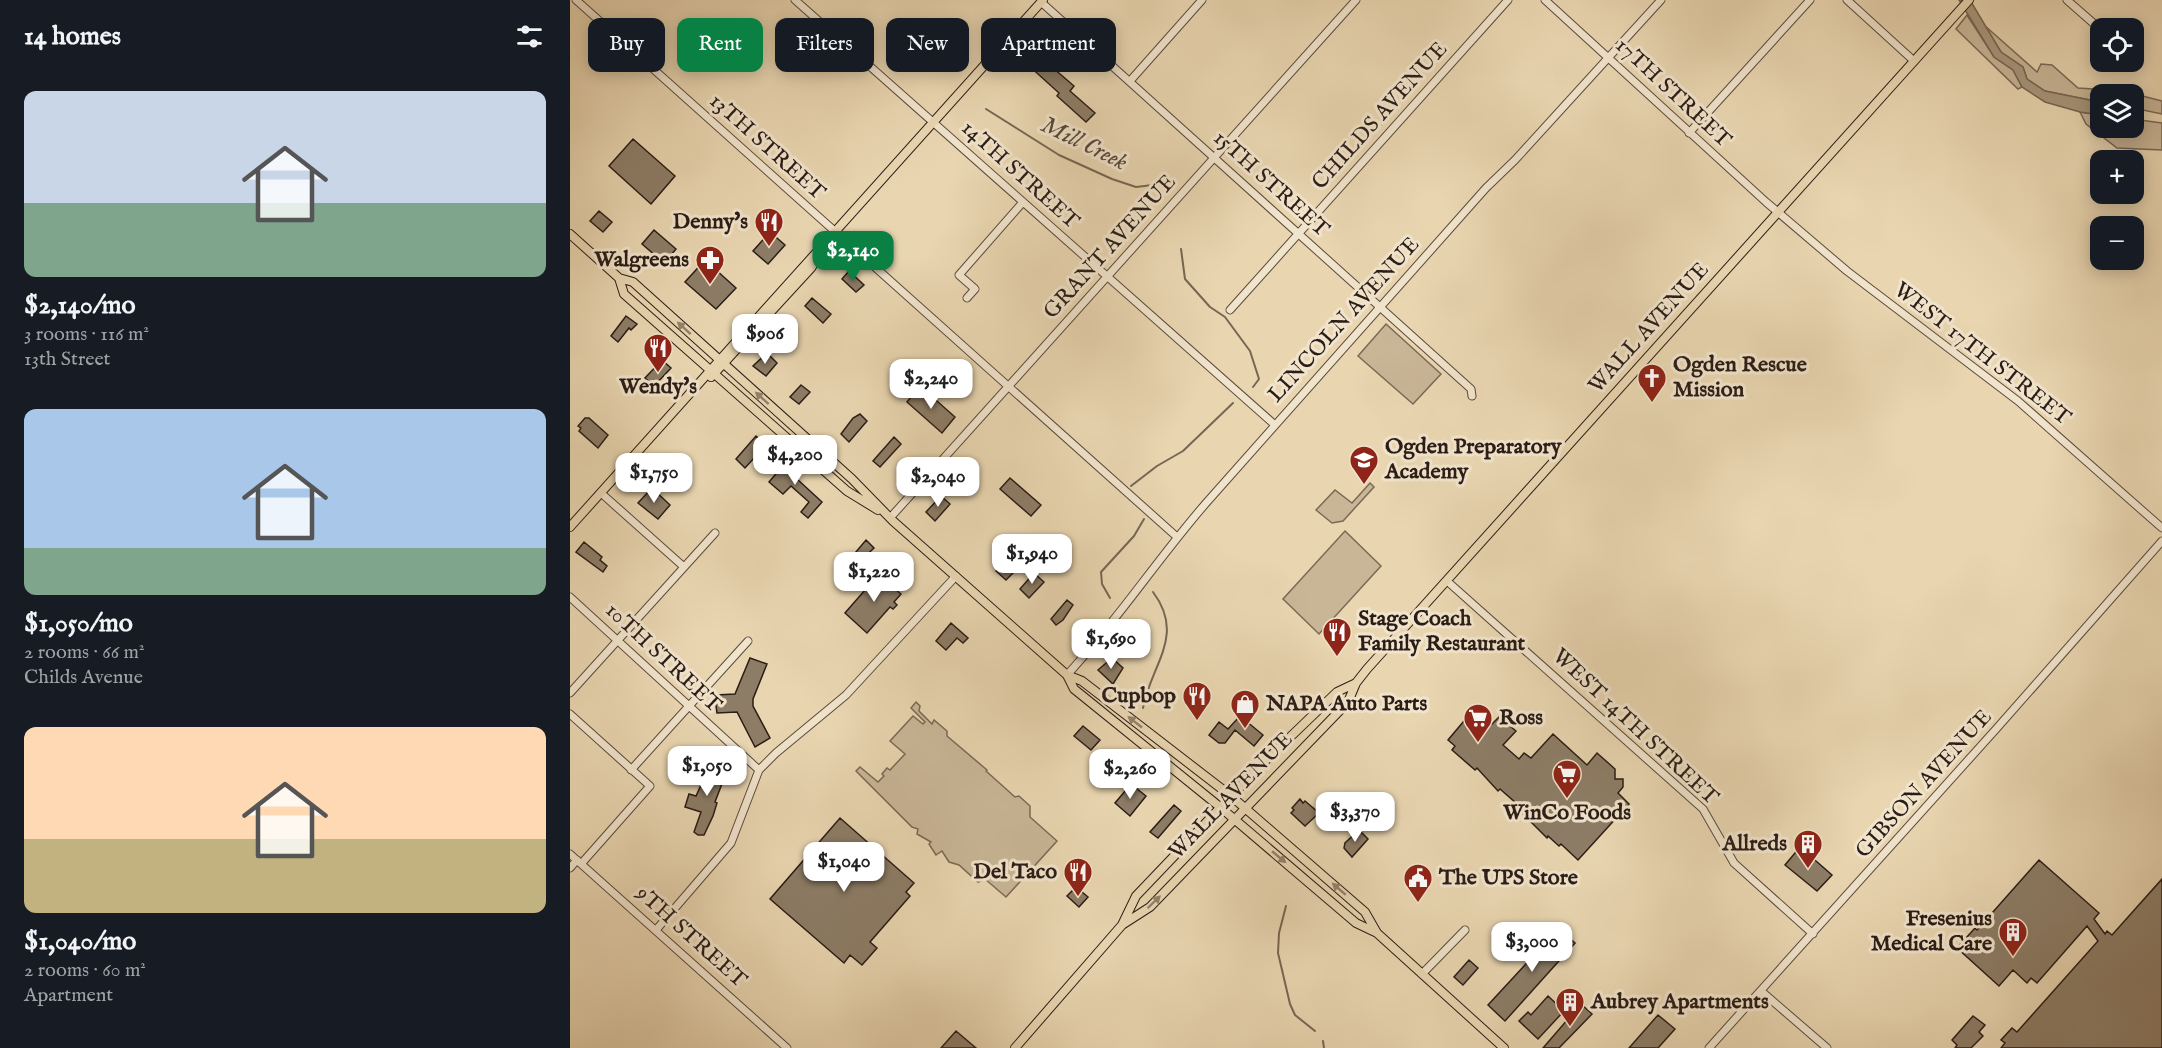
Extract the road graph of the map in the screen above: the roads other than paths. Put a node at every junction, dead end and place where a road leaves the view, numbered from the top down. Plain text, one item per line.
1 (576, 0) edge
2 (795, 0) edge
3 (1202, 0) edge
4 (1356, 0) edge
5 (1508, 0) edge
6 (1545, 0) edge
7 (1660, 0) edge
8 (1810, 0) edge
9 (1846, 0) edge
10 (1970, 0) edge
11 (2067, 0) edge
12 (1042, 1) edge
13 (2090, 20) edge
14 (1608, 57) junction
15 (1914, 61) junction
16 (1130, 81) junction
17 (934, 121) junction
18 (1689, 133) junction
19 (1214, 158) junction
20 (1023, 202) junction
21 (1778, 211) junction
22 (835, 232) junction
23 (1299, 233) junction
24 (570, 234) edge
25 (1107, 277) junction
26 (619, 278) junction
27 (967, 298) dead end
28 (1380, 306) junction
29 (1230, 310) dead end
30 (722, 362) junction
31 (712, 372) junction
32 (1007, 387) junction
33 (1472, 396) dead end
34 (1275, 425) junction
35 (601, 493) junction
36 (890, 518) junction
37 (570, 527) edge
38 (2162, 528) edge
39 (715, 533) dead end
40 (1177, 537) junction
41 (2162, 541) edge
42 (684, 567) junction
43 (956, 576) junction
44 (1447, 581) junction
45 (570, 597) edge
46 (618, 640) junction
47 (748, 641) dead end
48 (1067, 675) junction
49 (1356, 683) junction
50 (570, 693) edge
51 (690, 705) junction
52 (570, 714) edge
53 (631, 770) junction
54 (759, 770) junction
55 (1231, 796) junction
56 (1220, 807) junction
57 (1245, 808) junction
58 (1234, 819) junction
59 (570, 854) edge
60 (579, 862) junction
61 (570, 868) edge
62 (1122, 925) junction
63 (656, 930) junction
64 (1466, 930) dead end
65 (1377, 933) junction
66 (1812, 934) junction
67 (1422, 974) junction
68 (1761, 991) junction
69 (787, 1048) edge
70 (1015, 1048) edge
71 (1503, 1048) edge
72 (1709, 1048) edge
73 (1827, 1048) edge

1 - 22 street, 13TH STREET
2 - 17 street, 14TH STREET
3 - 16 street
4 - 19 street, GRANT AVENUE
5 - 23 street, CHILDS AVENUE
6 - 14 street, 17TH STREET
7 - 14 street, LINCOLN AVENUE
8 - 18 street
9 - 15 street
10 - 15 main road, WALL AVENUE
11 - 13 street
12 - 16 street, 15TH STREET
12 - 17 main road
14 - 18 street, 17TH STREET
14 - 28 street, LINCOLN AVENUE
15 - 21 main road, WALL AVENUE
16 - 19 street, 15TH STREET
17 - 20 street, 14TH STREET
17 - 22 main road
18 - 21 street, 17TH STREET
19 - 23 street, 15TH STREET
19 - 25 street, GRANT AVENUE
20 - 25 street, 14TH STREET
20 - 27 street
21 - 38 street, WEST 17TH STREET
21 - 44 main road, WALL AVENUE
22 - 30 main road
22 - 32 street, 13TH STREET
23 - 28 street, 15TH STREET
23 - 29 street, CHILDS AVENUE
24 - 26 main road
25 - 32 street, GRANT AVENUE
25 - 34 street, 14TH STREET
30 -> 26 main road
26 - 31 main road
28 - 33 street, 15TH STREET
28 - 34 street, LINCOLN AVENUE
30 - 31 main road
36 -> 30 main road
31 - 35 main road
31 - 36 main road
32 - 36 street, GRANT AVENUE
32 - 40 street, 13TH STREET
34 - 40 street, LINCOLN AVENUE
35 - 37 main road
35 - 42 street
36 - 43 main road
39 - 42 street
40 - 48 street, LINCOLN AVENUE
41 - 66 street, GIBSON AVENUE
42 - 46 street
43 - 48 main road
43 - 54 street
44 - 49 main road, WALL AVENUE
44 - 66 street, WEST 14TH STREET
45 - 46 street, 10TH STREET
46 - 50 street
46 - 51 street, 10TH STREET
47 - 51 street
55 -> 48 main road
48 - 56 main road
49 - 55 main road, WALL AVENUE
49 - 57 main road, WALL AVENUE
51 - 53 street
51 - 54 street, 10TH STREET
52 - 53 street
53 - 60 street
54 - 63 street
55 - 56 main road, WALL AVENUE
55 - 57 main road
56 - 58 main road
56 - 62 main road, WALL AVENUE
57 - 58 main road, WALL AVENUE
65 -> 57 main road
62 -> 58 main road, WALL AVENUE
58 -> 65 main road
59 - 60 street, 9TH STREET
60 - 61 street
60 - 63 street, 9TH STREET
62 - 70 main road, WALL AVENUE
63 - 69 street, 9TH STREET
64 - 67 street
65 - 67 main road
66 - 68 street, GIBSON AVENUE
67 - 71 main road
68 - 72 street, GIBSON AVENUE
68 - 73 street

